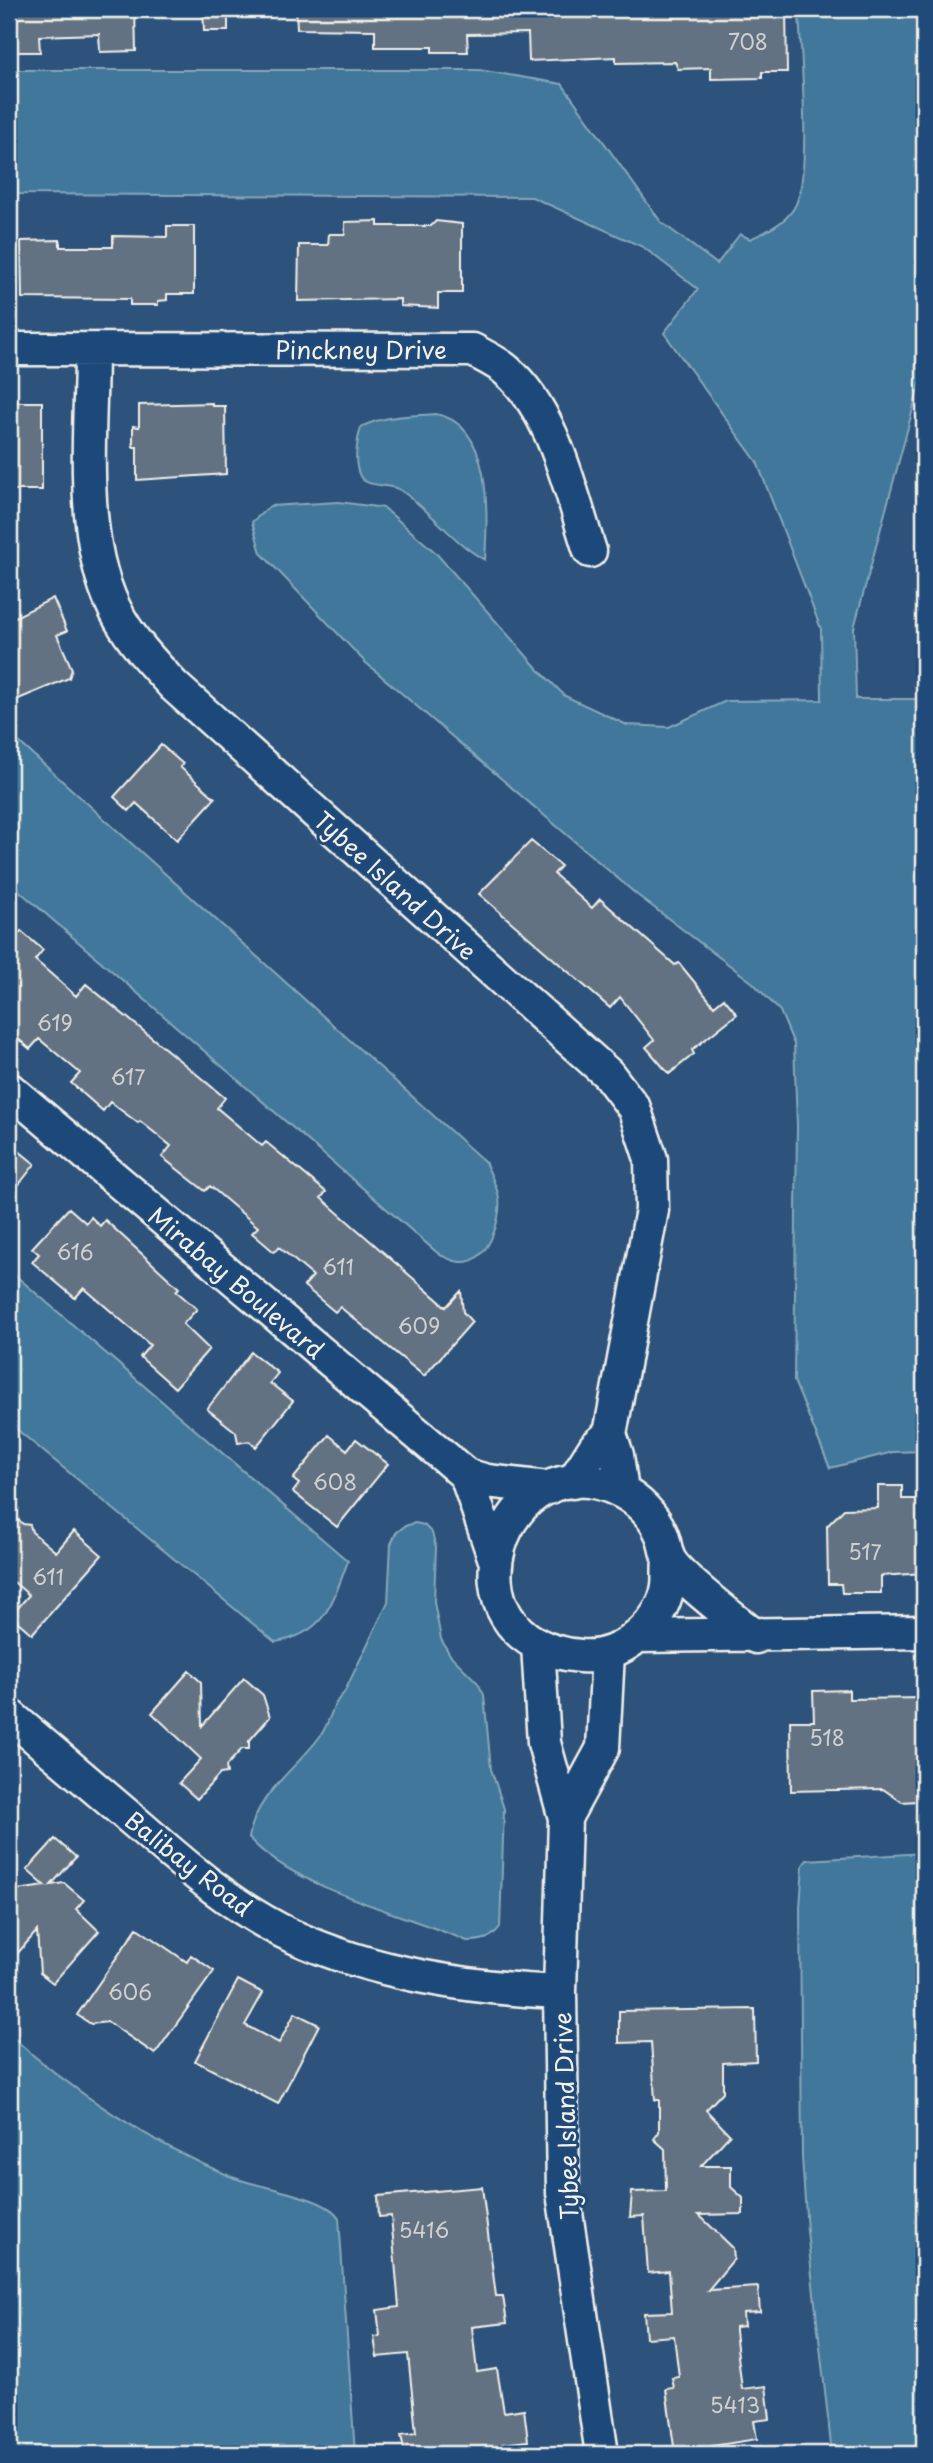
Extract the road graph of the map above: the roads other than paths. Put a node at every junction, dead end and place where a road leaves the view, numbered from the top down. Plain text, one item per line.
1 (9, 349) edge
2 (91, 350) junction
3 (590, 551) dead end
4 (9, 1089) edge
5 (610, 1434) junction
6 (466, 1475) junction
7 (560, 1485) junction
8 (622, 1492) junction
9 (494, 1558) junction
10 (669, 1559) junction
11 (924, 1632) edge
12 (638, 1636) junction
13 (755, 1637) junction
14 (538, 1645) junction
15 (608, 1653) junction
16 (9, 1715) edge
17 (547, 1754) junction
18 (600, 1755) junction
19 (565, 1818) junction
20 (560, 1992) junction
21 (602, 2454) edge

1 - 2 street, Pinckney Drive
2 - 3 street, Pinckney Drive
2 - 5 street, Tybee Island Drive
4 - 6 street, Mirabay Boulevard
5 - 7 street
5 - 8 street, Tybee Island Drive
6 - 7 street, Mirabay Boulevard
6 - 9 street, Mirabay Boulevard
7 - 8 street, Mirabay Boulevard
7 - 9 street, Mirabay Boulevard
8 - 10 street, Mirabay Boulevard
9 - 14 street, Mirabay Boulevard
10 - 12 street, Mirabay Boulevard
10 - 13 street, Mirabay Boulevard
11 - 13 street
12 - 13 street
12 - 15 street, Mirabay Boulevard
14 - 15 street, Mirabay Boulevard
14 - 17 street, Tybee Island Drive
15 - 18 street, Tybee Island Drive
16 - 20 street, Balibay Road
17 - 18 street
17 - 19 street, Tybee Island Drive
18 - 19 street, Tybee Island Drive
19 - 20 street, Tybee Island Drive
20 - 21 street, Tybee Island Drive

